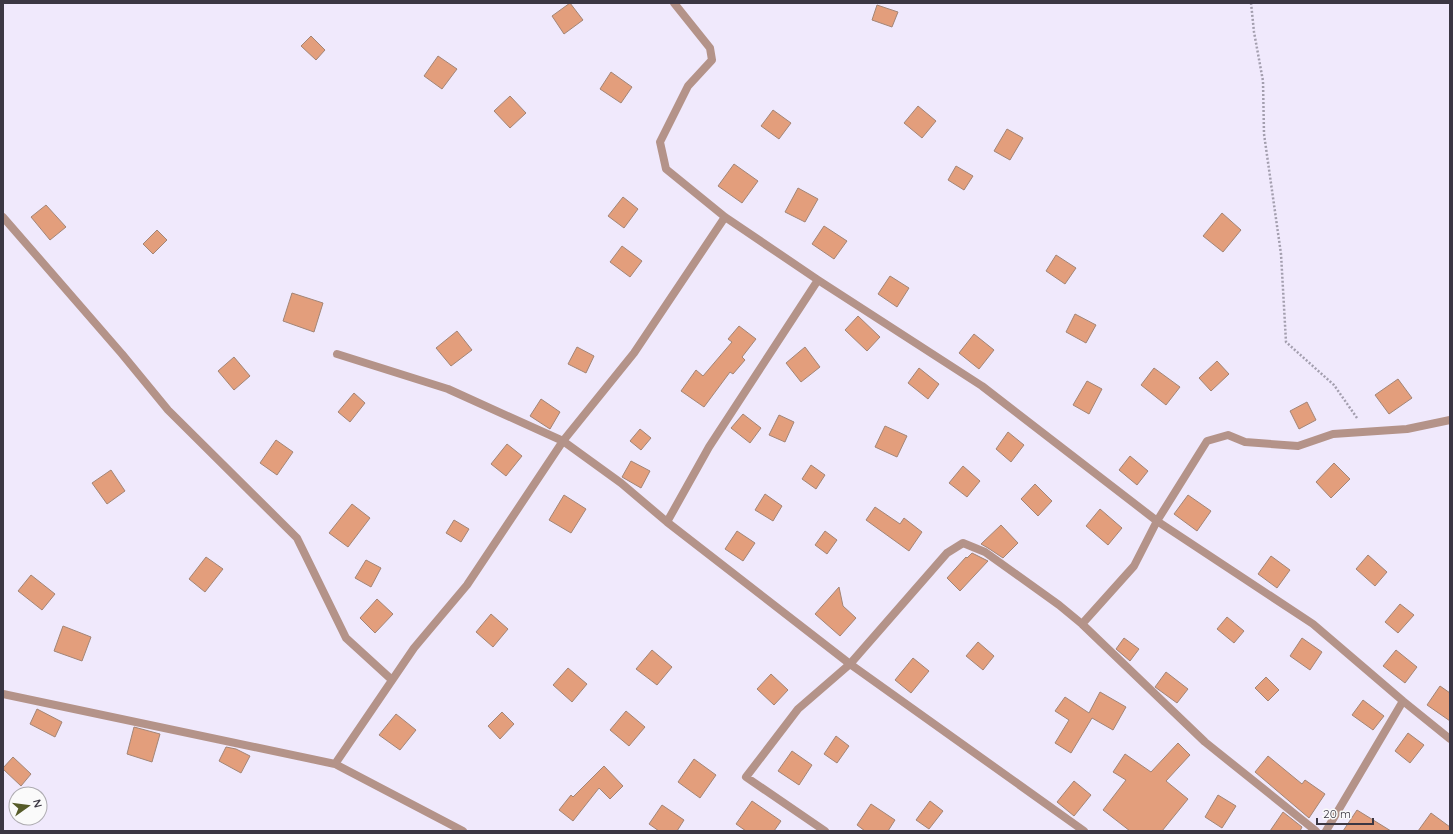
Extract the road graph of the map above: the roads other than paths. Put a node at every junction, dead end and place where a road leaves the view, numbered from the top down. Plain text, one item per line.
1 (674, 3) edge
2 (3, 217) edge
3 (725, 217) junction
4 (818, 280) junction
5 (337, 354) dead end
6 (1450, 420) edge
7 (563, 441) junction
8 (1157, 521) junction
9 (667, 522) junction
10 (1082, 624) junction
11 (850, 664) junction
12 (392, 680) junction
13 (3, 694) edge
14 (1403, 702) junction
15 (1450, 739) edge
16 (335, 764) junction
17 (463, 831) edge
18 (825, 831) edge
19 (1084, 831) edge
20 (1316, 831) edge
21 (1326, 831) edge

1 - 3 street
2 - 12 street
3 - 4 street
3 - 7 street
4 - 8 street
4 - 9 street
5 - 7 street
6 - 8 street
7 - 9 street
7 - 12 street
8 - 10 street
8 - 14 street
9 - 11 street
10 - 11 street
10 - 20 street
11 - 18 street
11 - 19 street
12 - 16 street
13 - 16 street
14 - 15 street
14 - 21 street
16 - 17 street

